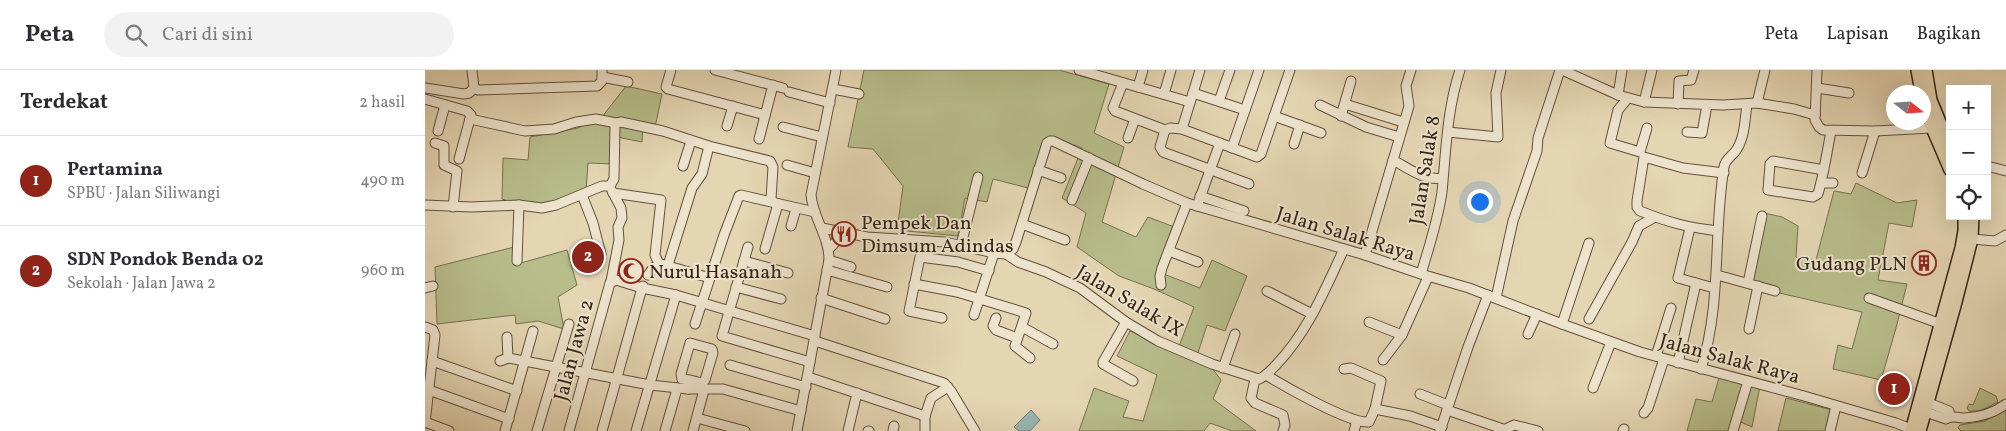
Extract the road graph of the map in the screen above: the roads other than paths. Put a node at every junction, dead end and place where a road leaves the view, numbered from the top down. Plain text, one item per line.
1 (472, 70) edge
2 (671, 70) edge
3 (715, 70) edge
4 (837, 70) edge
5 (1080, 70) edge
6 (1143, 70) edge
7 (1171, 70) edge
8 (1200, 70) edge
9 (1230, 70) edge
10 (1259, 70) edge
11 (1411, 70) edge
12 (1460, 70) edge
13 (1561, 70) edge
14 (1622, 70) edge
15 (1652, 70) edge
16 (1694, 70) edge
17 (1765, 70) edge
18 (1817, 70) edge
19 (1917, 70) edge
20 (1926, 70) edge
21 (1287, 71) edge
22 (1498, 71) edge
23 (1573, 72) edge
24 (602, 74) edge
25 (1110, 74) edge
26 (1351, 81) dead end
27 (628, 82) dead end
28 (1123, 83) junction
29 (773, 85) junction
30 (1920, 85) edge
31 (1138, 87) junction
32 (425, 88) edge
33 (474, 88) junction
34 (1817, 88) junction
35 (833, 89) junction
36 (1193, 93) junction
37 (1849, 93) dead end
38 (859, 94) dead end
39 (1164, 94) junction
40 (1618, 95) junction
41 (1628, 98) junction
42 (425, 99) edge
43 (1219, 101) junction
44 (830, 102) junction
45 (1190, 102) junction
46 (1643, 102) junction
47 (1757, 103) junction
48 (1678, 104) junction
49 (1747, 104) junction
50 (445, 105) junction
51 (1320, 105) dead end
52 (1348, 105) dead end
53 (1707, 105) junction
54 (733, 106) junction
55 (1245, 110) junction
56 (765, 115) junction
57 (1815, 115) junction
58 (1274, 116) junction
59 (1341, 116) junction
60 (1135, 118) junction
61 (470, 119) junction
62 (1403, 122) junction
63 (616, 123) junction
64 (1300, 125) junction
65 (727, 126) dead end
66 (783, 127) dead end
67 (1647, 128) dead end
68 (1932, 128) joint
69 (1182, 129) junction
70 (1165, 130) junction
71 (438, 131) dead end
72 (1831, 131) junction
73 (1875, 131) junction
74 (1448, 132) junction
75 (1687, 132) dead end
76 (1321, 133) dead end
77 (1946, 136) edge
78 (822, 137) junction
79 (1399, 137) junction
80 (1128, 138) dead end
81 (759, 139) dead end
82 (691, 141) junction
83 (435, 143) dead end
84 (1220, 143) junction
85 (1294, 144) dead end
86 (709, 146) junction
87 (1231, 148) junction
88 (1089, 158) junction
89 (459, 159) dead end
90 (1393, 160) junction
91 (1946, 161) edge
92 (787, 165) dead end
93 (683, 166) dead end
94 (1991, 167) edge
95 (1038, 170) junction
96 (1210, 170) junction
97 (1824, 170) junction
98 (2006, 171) edge
99 (815, 173) junction
100 (1723, 173) junction
101 (1862, 173) dead end
102 (978, 177) dead end
103 (1061, 178) dead end
104 (1442, 178) junction
105 (1821, 183) junction
106 (1833, 183) dead end
107 (1249, 184) dead end
108 (612, 189) junction
109 (582, 195) junction
110 (1200, 196) junction
111 (1073, 200) dead end
112 (776, 203) junction
113 (1187, 203) junction
114 (425, 205) edge
115 (519, 205) junction
116 (453, 206) junction
117 (1197, 206) junction
118 (796, 209) junction
119 (1245, 211) dead end
120 (815, 212) junction
121 (1762, 216) dead end
122 (1655, 217) junction
123 (1964, 220) edge
124 (1973, 220) edge
125 (1022, 224) junction
126 (791, 226) dead end
127 (822, 228) junction
128 (1690, 228) junction
129 (1718, 230) junction
130 (844, 233) junction
131 (2006, 235) edge
132 (1972, 239) junction
133 (1065, 240) dead end
134 (1589, 243) dead end
135 (961, 245) junction
136 (748, 247) dead end
137 (765, 249) dead end
138 (829, 249) junction
139 (1344, 249) junction
140 (1169, 251) junction
141 (601, 254) dead end
142 (995, 254) junction
143 (1006, 254) junction
144 (1365, 255) junction
145 (517, 261) dead end
146 (744, 261) junction
147 (1198, 262) dead end
148 (663, 265) junction
149 (828, 265) junction
150 (851, 267) dead end
151 (989, 271) junction
152 (788, 273) dead end
153 (647, 275) dead end
154 (1425, 275) junction
155 (1717, 275) junction
156 (710, 278) junction
157 (611, 281) junction
158 (1697, 283) junction
159 (1748, 283) junction
160 (913, 284) junction
161 (736, 286) junction
162 (1161, 286) dead end
163 (1758, 286) junction
164 (642, 287) junction
165 (887, 287) dead end
166 (1714, 288) junction
167 (1267, 291) dead end
168 (1775, 291) dead end
169 (676, 295) junction
170 (1492, 296) junction
171 (821, 298) junction
172 (980, 298) junction
173 (1869, 298) dead end
174 (781, 299) dead end
175 (1952, 301) junction
176 (702, 304) junction
177 (1671, 308) dead end
178 (728, 311) junction
179 (1312, 314) junction
180 (1537, 314) junction
181 (974, 315) dead end
182 (942, 318) dead end
183 (996, 318) dead end
184 (885, 319) dead end
185 (1589, 319) dead end
186 (1126, 322) junction
187 (1369, 322) dead end
188 (569, 324) dead end
189 (695, 324) dead end
190 (1562, 324) junction
191 (1941, 324) junction
192 (425, 327) edge
193 (1022, 327) junction
194 (1749, 329) dead end
195 (533, 331) dead end
196 (1235, 334) dead end
197 (1528, 334) dead end
198 (1402, 336) junction
199 (507, 337) dead end
200 (815, 338) junction
201 (1017, 338) junction
202 (1611, 342) junction
203 (1053, 344) dead end
204 (1660, 357) junction
205 (1030, 358) dead end
206 (1383, 360) dead end
207 (432, 361) junction
208 (525, 362) junction
209 (810, 362) junction
210 (1678, 363) junction
211 (730, 365) dead end
212 (557, 367) junction
213 (1223, 368) junction
214 (1344, 369) dead end
215 (1701, 369) junction
216 (586, 372) junction
217 (1266, 375) junction
218 (808, 377) junction
219 (618, 378) junction
220 (1255, 379) junction
221 (1133, 381) dead end
222 (1748, 381) junction
223 (650, 385) junction
224 (689, 385) junction
225 (804, 387) junction
226 (948, 387) junction
227 (1593, 388) dead end
228 (677, 389) junction
229 (429, 390) junction
230 (704, 390) junction
231 (517, 391) junction
232 (857, 393) junction
233 (1419, 394) dead end
234 (2006, 404) edge
235 (1836, 406) junction
236 (1923, 406) junction
237 (1448, 407) junction
238 (1375, 409) junction
239 (801, 412) junction
240 (1644, 412) dead end
241 (697, 418) junction
242 (509, 419) junction
243 (1357, 420) junction
244 (425, 422) edge
245 (927, 425) edge
246 (1490, 428) edge
247 (1441, 429) edge
248 (1914, 430) edge
249 (449, 431) edge
250 (505, 431) edge
251 (537, 431) edge
252 (569, 431) edge
253 (602, 431) edge
254 (636, 431) edge
255 (665, 431) edge
256 (693, 431) edge
257 (745, 431) edge
258 (797, 431) edge
259 (847, 431) edge
260 (975, 431) edge
261 (1283, 431) edge
262 (1354, 431) edge
263 (1538, 431) edge
264 (1733, 431) edge
265 (1830, 431) edge

1 - 33 street
2 - 54 street
3 - 29 street
4 - 35 street
5 - 25 street
6 - 31 street
7 - 39 street
8 - 36 street
9 - 43 street
10 - 55 street
11 - 62 street
12 - 74 street, Jalan Salak 8
13 - 23 street
13 - 170 street
14 - 40 street
15 - 46 street
16 - 48 street
17 - 47 street
18 - 34 street
19 - 30 main road
20 - 77 main road
21 - 58 street
22 - 74 street
23 - 40 street
24 - 27 street
24 - 33 street
25 - 28 street
26 - 59 street
28 - 31 street
28 - 60 street
29 - 44 street
29 - 56 street
31 - 39 street
32 - 33 street
34 - 37 street
34 - 57 street
35 - 38 street
35 - 44 street
36 - 43 street
36 - 45 street
39 - 45 street
40 - 41 street
41 - 46 street
41 - 67 street
42 - 50 street
43 - 55 street
44 - 78 street
45 - 69 street
46 - 48 street
47 - 49 street
47 - 57 street
48 - 53 street
49 - 53 street
49 - 100 street
50 - 61 street
50 - 71 street
51 - 59 street
52 - 62 street
53 - 75 street
54 - 56 street
54 - 65 street
55 - 87 street
56 - 81 street
57 - 72 street
58 - 64 street
58 - 87 street
59 - 79 street
60 - 70 street
60 - 80 street
61 - 63 street
61 - 89 street
62 - 79 street
63 - 82 street
63 - 108 street
64 - 76 street
64 - 85 street
66 - 78 street
68 - 73 street
68 - 91 main road
69 - 70 street
69 - 84 street
70 - 96 street
72 - 73 street
72 - 97 street
73 - 101 street
74 - 104 street, Jalan Salak 8
78 - 99 street
79 - 90 street
82 - 86 street
82 - 93 street
83 - 116 street
84 - 87 street
84 - 96 street
86 - 112 street
86 - 148 street
88 - 95 street, Jalan Salak Raya
88 - 111 street
88 - 113 street, Jalan Salak Raya
90 - 104 street
90 - 144 street
92 - 99 street
94 - 98 street
95 - 103 street
95 - 125 street, Jalan Salak Raya
96 - 107 street
96 - 110 street
97 - 105 street
97 - 105 street
99 - 120 street
100 - 122 street
100 - 129 street
102 - 135 street
104 - 154 street, Jalan Salak 8
105 - 106 street
108 - 109 street
108 - 148 street
108 - 157 street
109 - 115 street
109 - 141 street
110 - 117 street
110 - 119 street
112 - 118 street
112 - 137 street
112 - 156 street
113 - 117 street, Jalan Salak Raya
113 - 140 street
114 - 116 street
115 - 116 street
115 - 145 street
117 - 139 street, Jalan Salak Raya
118 - 120 street
118 - 126 street
120 - 127 street
121 - 159 street
122 - 128 street
122 - 185 street
123 - 175 main road
124 - 132 main road
125 - 133 street
125 - 143 street, Jalan Salak Raya
127 - 130 street
127 - 138 street
128 - 129 street
128 - 158 street
129 - 155 street
130 - 135 street
130 - 138 street
131 - 132 street
132 - 175 main road
134 - 190 street
135 - 142 street
136 - 146 street
138 - 149 street
139 - 144 street, Jalan Salak Raya
139 - 179 street
140 - 147 street
140 - 162 street
142 - 143 street
142 - 151 street
143 - 186 street, Jalan Salak IX
144 - 154 street, Jalan Salak Raya
146 - 152 street
146 - 161 street
148 - 153 street
148 - 156 street
149 - 150 street
149 - 165 street
149 - 171 street
151 - 160 street
151 - 172 street
154 - 170 street, Jalan Salak Raya
154 - 198 street, Jalan Salak 8
155 - 159 street
155 - 166 street
156 - 176 street
157 - 164 street, Jalan Jawa 2
157 - 216 street, Jalan Jawa 2
158 - 166 street
158 - 210 street
159 - 163 street
160 - 172 street
160 - 182 street
161 - 174 street
161 - 178 street
163 - 168 street
163 - 194 street
164 - 169 street, Jalan Jawa 2
164 - 219 street
166 - 215 street
167 - 179 street
169 - 176 street, Jalan Jawa 2
169 - 223 street
170 - 180 street, Jalan Salak Raya
170 - 237 street
171 - 184 street
171 - 200 street
172 - 181 street
172 - 193 street
173 - 191 street
175 - 191 main road
175 - 236 main road
176 - 178 street, Jalan Jawa 2
176 - 189 street
177 - 204 street
178 - 200 street, Jalan Jawa 2
178 - 209 street
179 - 217 street
180 - 190 street, Jalan Salak Raya
180 - 197 street
183 - 201 street
186 - 213 street, Jalan Salak IX
186 - 221 street
187 - 198 street
188 - 212 street
190 - 202 street, Jalan Salak Raya
191 - 236 main road
192 - 207 street
193 - 201 street
193 - 203 street
195 - 208 street
196 - 213 street
198 - 206 street, Jalan Salak 8
199 - 208 street
200 - 209 street
200 - 226 street, Jalan Jawa 2
201 - 205 street
202 - 204 street, Jalan Salak Raya
202 - 227 street
204 - 210 street, Jalan Salak Raya
204 - 240 street
207 - 229 street
207 - 231 street
208 - 212 street
208 - 231 street
209 - 218 street
210 - 215 street, Jalan Salak Raya
211 - 225 street
212 - 216 street
212 - 251 street
213 - 220 street, Jalan Salak IX
214 - 238 street
215 - 222 street, Jalan Salak Raya
216 - 219 street
216 - 252 street, Jalan Jawa 2
217 - 220 street
217 - 243 street
218 - 225 street
218 - 232 street
219 - 223 street
219 - 253 street
220 - 261 street
222 - 235 street, Jalan Salak Raya
222 - 264 street
223 - 228 street
223 - 254 street
224 - 224 street
224 - 228 street
224 - 230 street
225 - 239 street
226 - 245 street
226 - 260 street
228 - 255 street
229 - 242 street
229 - 244 street
230 - 239 street
230 - 241 street
231 - 242 street
232 - 245 street
232 - 259 street
233 - 237 street
234 - 236 street
235 - 248 street, Jalan Salak Raya
235 - 265 street
236 - 248 main road
237 - 246 street
237 - 247 street
238 - 243 street
238 - 247 street
239 - 258 street
241 - 256 street
241 - 257 street
242 - 250 street
243 - 262 street
244 - 249 street
246 - 263 street

